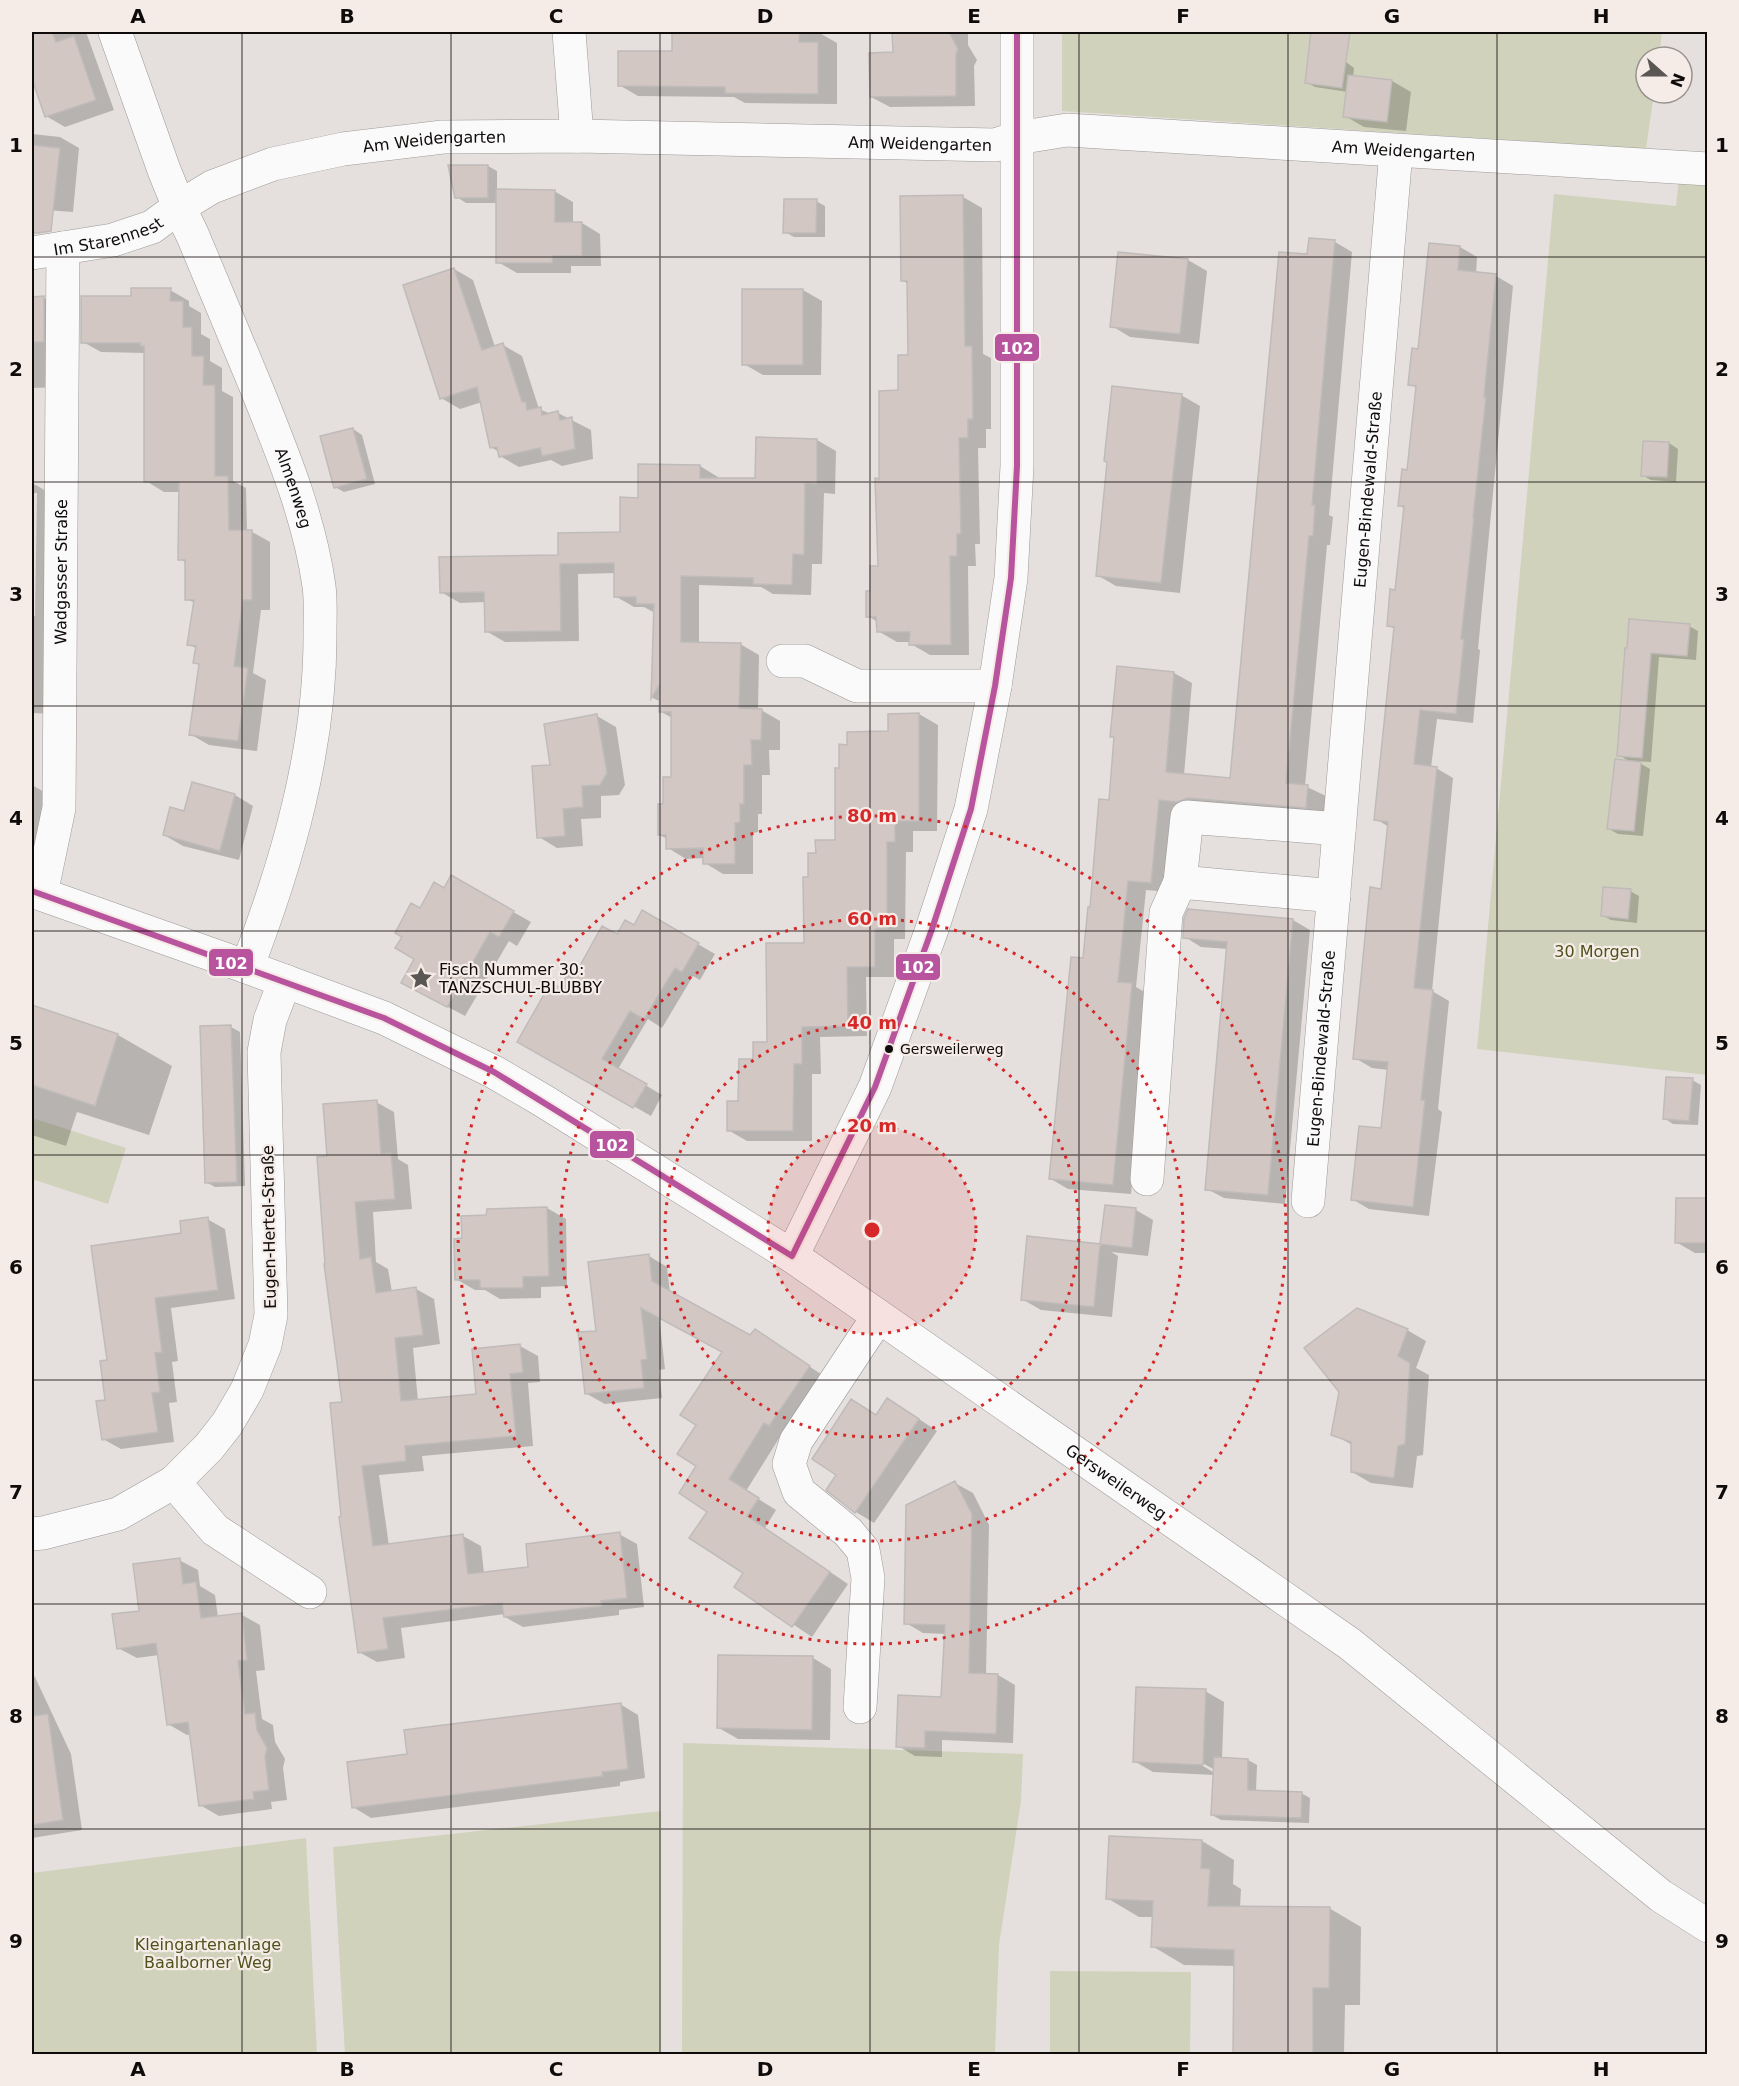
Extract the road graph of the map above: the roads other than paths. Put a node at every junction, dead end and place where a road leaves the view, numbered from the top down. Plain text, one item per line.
1 (115, 32) edge
2 (569, 32) edge
3 (1017, 32) edge
4 (577, 136) junction
5 (1017, 138) junction
6 (1396, 151) junction
7 (1707, 169) edge
8 (179, 207) junction
9 (47, 250) edge
10 (783, 661) dead end
11 (995, 686) junction
12 (1340, 829) junction
13 (1180, 882) junction
14 (36, 893) edge
15 (1334, 896) junction
16 (247, 967) junction
17 (285, 981) junction
18 (1147, 1179) dead end
19 (1308, 1201) dead end
20 (792, 1256) junction
21 (878, 1317) junction
22 (174, 1482) junction
23 (32, 1534) edge
24 (310, 1592) dead end
25 (860, 1707) dead end
26 (1707, 1926) edge

1 - 8 street, Almenweg
2 - 4 street
3 - 5 street
4 - 5 street, Am Weidengarten
4 - 8 street, Am Weidengarten
5 - 6 street, Am Weidengarten
5 - 11 street
6 - 7 street, Am Weidengarten
6 - 12 street, Eugen-Bindewald-Straße
8 - 9 street, Im Starennest
8 - 16 street, Almenweg
9 - 14 street, Wadgasser Straße
10 - 11 street
11 - 20 street
12 - 13 street
12 - 15 street, Eugen-Bindewald-Straße
13 - 15 street
13 - 18 street
14 - 16 street, Gersweilerweg
15 - 19 street, Eugen-Bindewald-Straße
16 - 17 street, Gersweilerweg
17 - 20 street, Gersweilerweg
17 - 22 street, Eugen-Hertel-Straße
20 - 21 street, Gersweilerweg
21 - 25 street
21 - 26 street, Gersweilerweg
22 - 23 street, Eugen-Hertel-Straße
22 - 24 street

